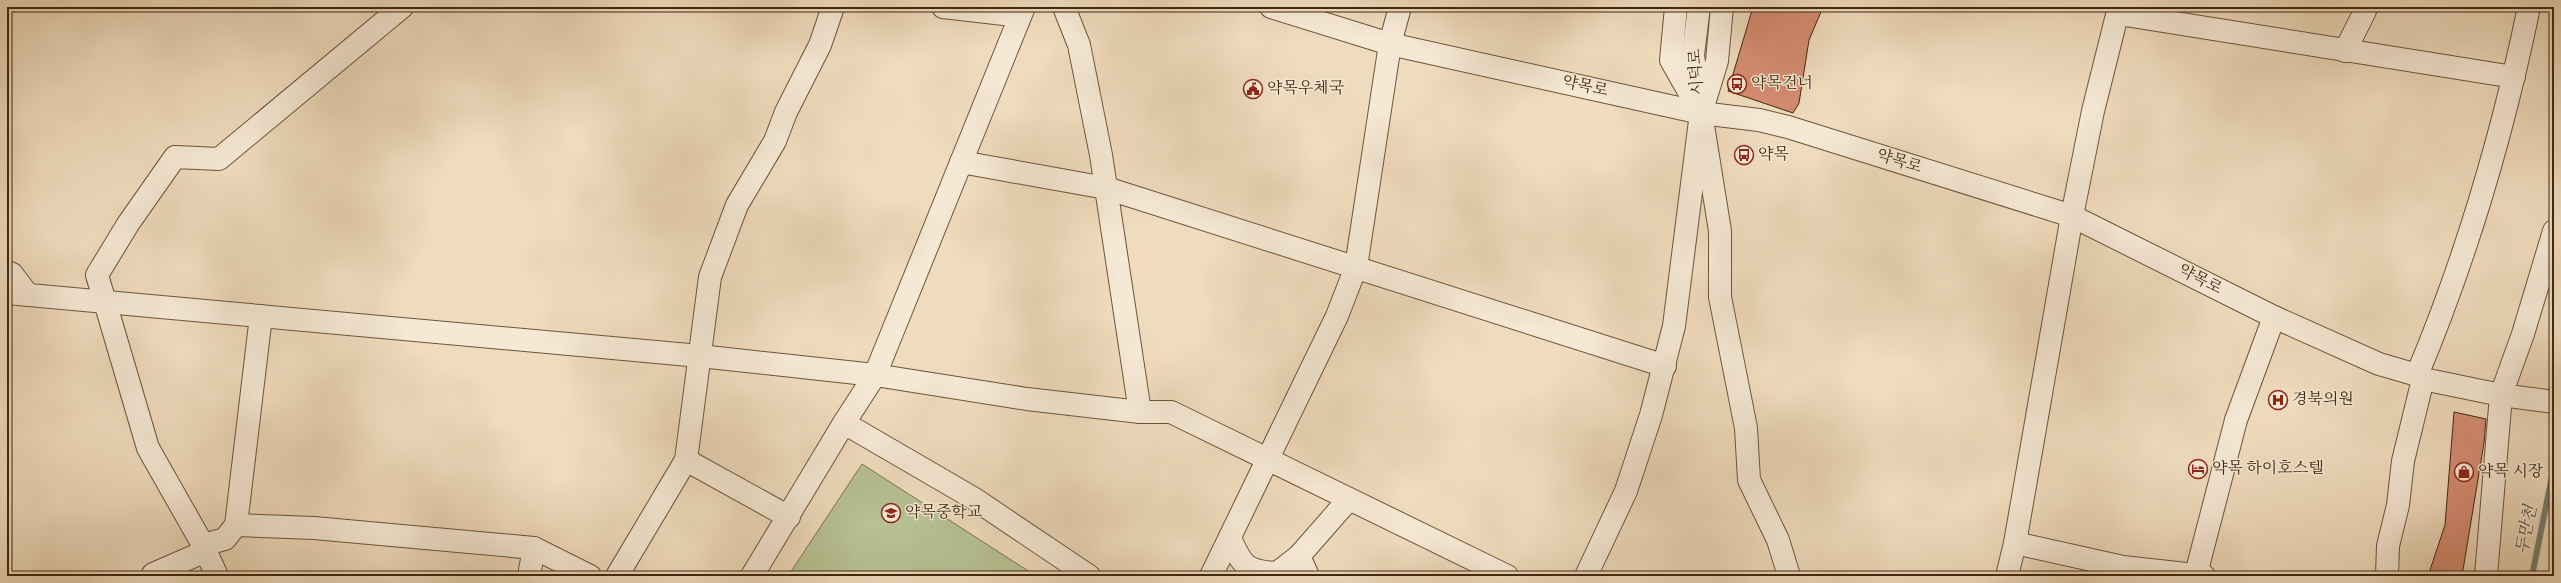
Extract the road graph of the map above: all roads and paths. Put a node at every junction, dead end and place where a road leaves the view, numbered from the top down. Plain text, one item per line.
1 (402, 7) edge
2 (833, 7) edge
3 (943, 7) edge
4 (1064, 7) edge
5 (1271, 7) edge
6 (1400, 7) edge
7 (1676, 7) edge
8 (1699, 7) edge
9 (1722, 7) edge
10 (2529, 7) edge
11 (1022, 11) edge
12 (2119, 11) edge
13 (2365, 11) dead end
14 (1390, 44) junction
15 (2345, 51) junction
16 (2514, 77) junction
17 (1701, 113) junction
18 (961, 162) junction
19 (1106, 188) junction
20 (2072, 216) junction
21 (2554, 230) edge
22 (1356, 267) junction
23 (7, 272) edge
24 (17, 294) edge
25 (104, 302) junction
26 (261, 316) junction
27 (2274, 317) junction
28 (700, 356) junction
29 (1665, 366) junction
30 (875, 375) junction
31 (2420, 377) junction
32 (2501, 395) junction
33 (2554, 402) edge
34 (1140, 412) junction
35 (844, 423) junction
36 (686, 460) junction
37 (1267, 460) junction
38 (1349, 499) junction
39 (789, 517) junction
40 (236, 525) junction
41 (1230, 538) junction
42 (2015, 542) junction
43 (204, 548) junction
44 (534, 548) junction
45 (1299, 556) junction
46 (153, 574) dead end
47 (1275, 574) edge
48 (2200, 575) edge
49 (217, 576) edge
50 (529, 576) edge
51 (590, 576) edge
52 (617, 576) edge
53 (752, 576) edge
54 (1089, 576) edge
55 (1211, 576) edge
56 (1308, 576) edge
57 (1507, 576) edge
58 (1586, 576) edge
59 (1789, 576) edge
60 (2006, 576) edge
61 (2387, 576) edge
62 (2486, 576) edge

1 - 25 street
2 - 28 street
3 - 11 street
4 - 19 street
5 - 14 street, 약목로
6 - 14 street
7 - 17 street
8 - 17 street, 시덕로
9 - 17 street
10 - 16 street
11 - 18 street
12 - 15 street
12 - 20 street
13 - 15 street
14 - 17 street, 약목로
14 - 22 street
15 - 16 street
16 - 31 street
17 - 20 street, 약목로
17 - 29 street
17 - 59 street
18 - 19 street
18 - 30 street
19 - 22 street
19 - 34 street
20 - 27 street, 약목로
20 - 42 street
21 - 32 street
22 - 29 street
22 - 37 street
23 - 24 street
24 - 25 street
25 - 26 street
25 - 43 street
26 - 28 street
26 - 40 street
27 - 31 street, 약목로
27 - 48 street
28 - 30 street
28 - 36 street
29 - 58 street
30 - 34 street
30 - 35 street
31 - 32 street, 약목로
31 - 61 street
32 - 33 street, 약목로
32 - 62 street
34 - 37 street
35 - 39 street
35 - 54 street
36 - 39 street
36 - 52 street
37 - 38 street
37 - 41 street
38 - 45 street
38 - 57 street
39 - 53 street
40 - 43 street
40 - 44 street
41 - 47 street
41 - 55 street
42 - 48 street
42 - 60 street
43 - 46 street
43 - 49 street
44 - 50 street
44 - 51 street
45 - 47 street
45 - 56 street

